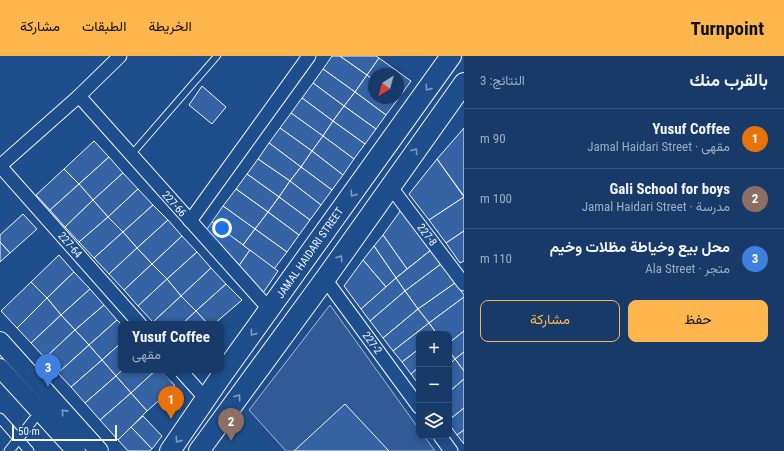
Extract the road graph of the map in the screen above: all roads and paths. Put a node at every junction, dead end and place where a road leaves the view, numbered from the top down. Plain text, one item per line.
1 (120, 56) edge
2 (217, 56) edge
3 (309, 56) edge
4 (444, 59) edge
5 (462, 90) edge
6 (79, 96) junction
7 (131, 155) junction
8 (0, 166) edge
9 (390, 186) junction
10 (190, 221) junction
11 (325, 279) junction
12 (464, 284) edge
13 (270, 310) junction
14 (137, 321) edge
15 (0, 341) edge
16 (0, 368) edge
17 (183, 373) edge
18 (224, 373) edge
19 (224, 373) edge
20 (206, 399) junction
21 (416, 403) edge
22 (0, 418) edge
23 (33, 420) dead end
24 (18, 439) junction
25 (442, 439) edge
26 (9, 451) edge
27 (29, 451) edge
28 (76, 451) edge
29 (100, 451) edge
30 (170, 451) edge
31 (199, 451) edge
32 (451, 451) edge

1 - 6 street
2 - 7 lane
3 - 10 street
4 -> 13 main road, JAMAL HAIDARI STREET
9 -> 5 main road
6 - 7 street, 227-66
6 - 8 street
7 - 10 street, 227-66
8 - 14 street, 227-64
11 -> 9 main road
9 - 12 street, 227-8
10 - 13 street, 227-66
11 - 21 street, 227-2
31 -> 11 main road
13 -> 18 main road, JAMAL HAIDARI STREET
29 -> 15 main road
16 - 28 main road
17 - 20 street
19 -> 20 main road, JAMAL HAIDARI STREET
20 -> 30 main road, JAMAL HAIDARI STREET
22 - 24 street
23 - 24 street
24 - 26 street
24 - 27 street
25 - 32 street

